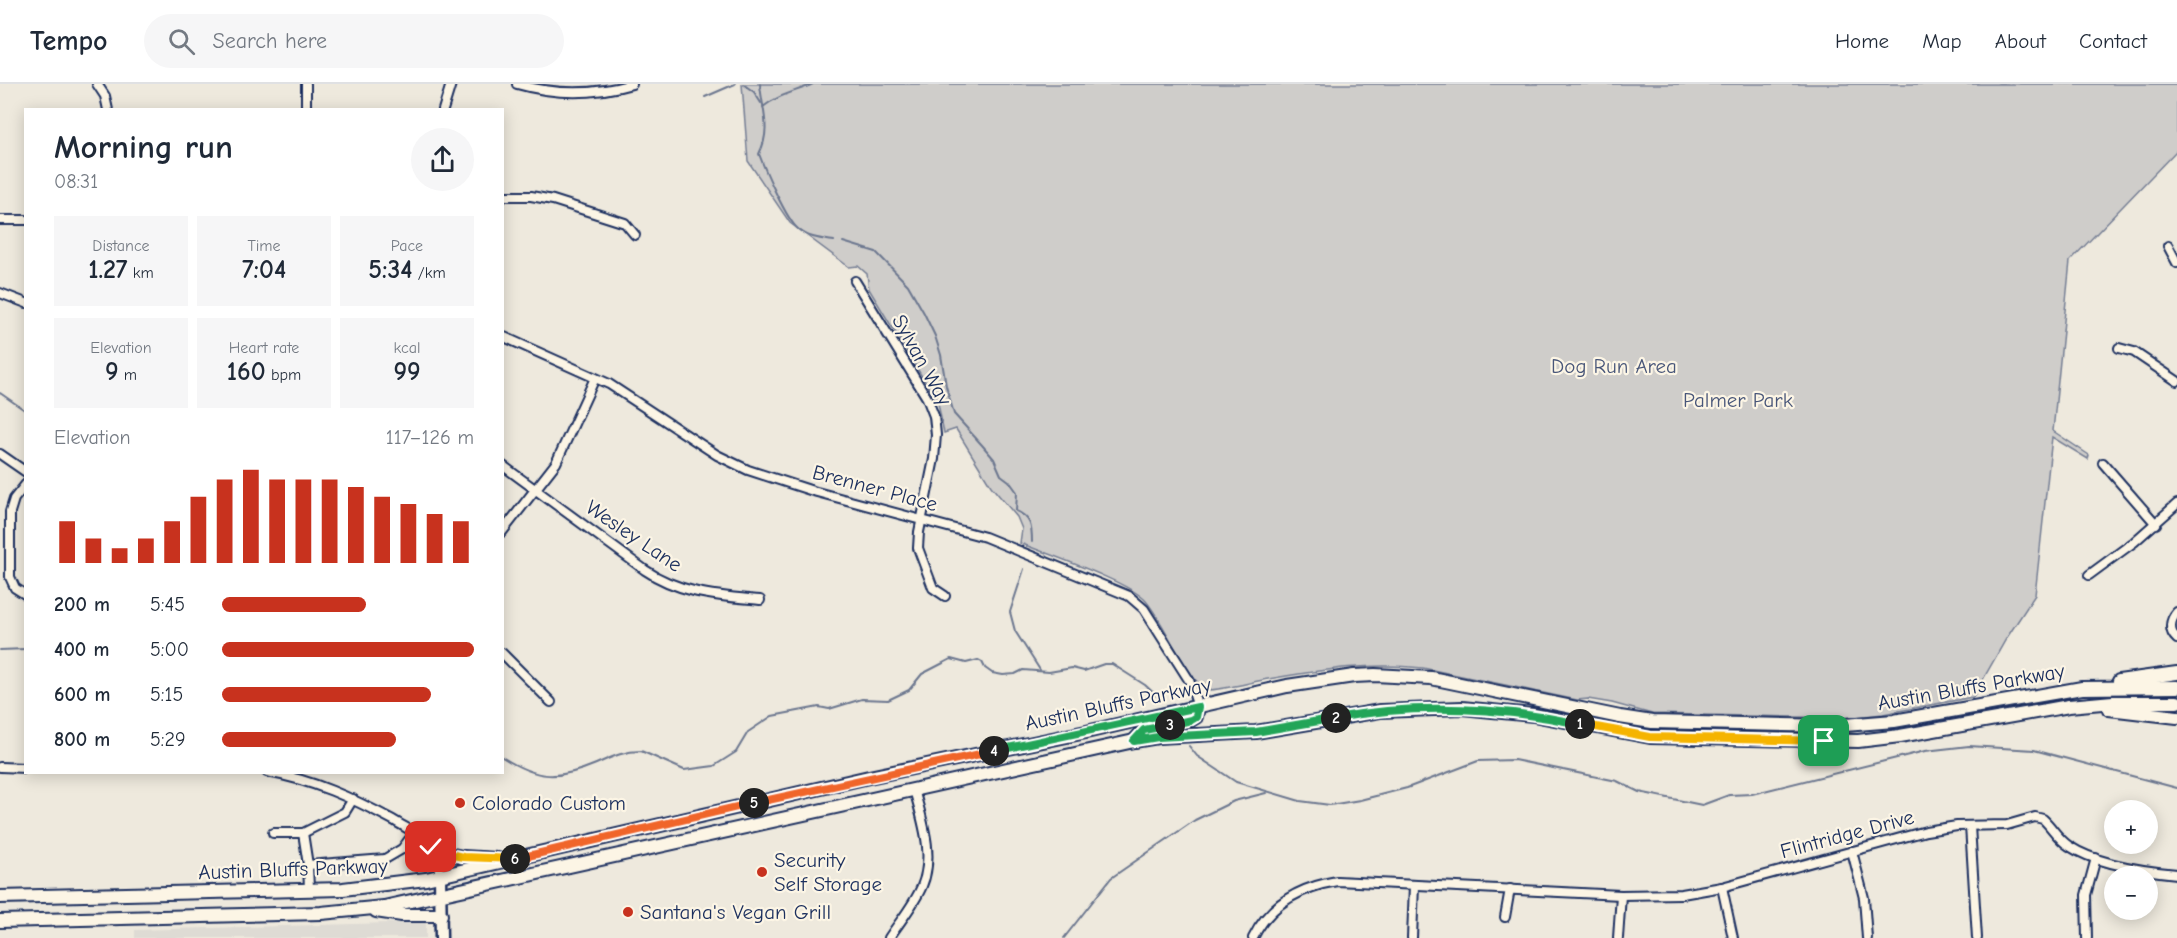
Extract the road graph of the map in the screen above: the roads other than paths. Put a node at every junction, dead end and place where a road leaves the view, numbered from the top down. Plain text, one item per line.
1 (97, 84) edge
2 (306, 84) edge
3 (452, 84) edge
4 (517, 84) edge
5 (632, 84) edge
6 (108, 108) edge
7 (306, 108) edge
8 (444, 108) edge
9 (504, 196) edge
10 (0, 220) edge
11 (24, 220) edge
12 (635, 235) dead end
13 (2168, 246) dead end
14 (2177, 263) edge
15 (855, 281) dead end
16 (0, 293) edge
17 (24, 302) edge
18 (504, 337) edge
19 (2119, 348) dead end
20 (595, 378) junction
21 (2177, 381) edge
22 (0, 454) edge
23 (2103, 464) dead end
24 (504, 466) edge
25 (24, 471) edge
26 (24, 487) edge
27 (536, 489) junction
28 (2177, 504) edge
29 (922, 520) junction
30 (2156, 524) junction
31 (504, 529) edge
32 (2089, 575) dead end
33 (24, 594) edge
34 (945, 596) dead end
35 (760, 600) dead end
36 (2174, 615) edge
37 (2177, 639) edge
38 (504, 655) edge
39 (2177, 673) edge
40 (2177, 687) edge
41 (2082, 688) junction
42 (551, 702) dead end
43 (2177, 702) edge
44 (2069, 706) junction
45 (1198, 707) junction
46 (2177, 717) edge
47 (1134, 741) junction
48 (0, 767) edge
49 (24, 768) edge
50 (275, 774) edge
51 (914, 789) junction
52 (353, 799) junction
53 (1970, 826) junction
54 (414, 832) junction
55 (273, 833) dead end
56 (303, 833) junction
57 (434, 851) junction
58 (1852, 851) junction
59 (2096, 858) junction
60 (518, 859) junction
61 (308, 865) junction
62 (2177, 874) edge
63 (440, 877) junction
64 (1414, 885) junction
65 (1722, 886) junction
66 (309, 890) junction
67 (1510, 890) junction
68 (1621, 895) junction
69 (440, 896) junction
70 (0, 897) edge
71 (369, 909) junction
72 (441, 915) junction
73 (1505, 917) dead end
74 (0, 921) edge
75 (441, 938) edge
76 (889, 938) edge
77 (1253, 938) edge
78 (1412, 938) edge
79 (1618, 938) edge
80 (1733, 938) edge
81 (1866, 938) edge
82 (1977, 938) edge
83 (2087, 938) edge

1 - 6 street
2 - 7 street
3 - 8 street
4 - 5 street
9 - 12 street
10 - 11 street
13 - 14 street
15 - 29 street, Sylvan Way
16 - 17 street
18 - 20 street, Brenner Place
19 - 21 street
20 - 27 street
20 - 29 street, Brenner Place
22 - 25 street
23 - 30 street
24 - 27 street, Wesley Lane
26 - 33 street
27 - 31 street
27 - 35 street, Wesley Lane
28 - 30 street
29 - 34 street, Sylvan Way
29 - 45 street, Brenner Place
30 - 32 street
36 - 37 street
38 - 42 street
39 - 41 main road
40 - 41 main road, Austin Bluffs Parkway
41 - 45 main road, Austin Bluffs Parkway
43 - 44 main road, Austin Bluffs Parkway
44 - 46 main road
44 - 47 main road, Austin Bluffs Parkway
45 - 47 main road
45 - 60 main road, Austin Bluffs Parkway
47 - 51 main road, Austin Bluffs Parkway
48 - 49 street
50 - 52 street
51 - 69 main road, Austin Bluffs Parkway
51 - 76 street
52 - 54 street
52 - 56 street
53 - 58 street, Flintridge Drive
53 - 59 street, Flintridge Drive
53 - 82 street
54 - 57 street
54 - 61 street
55 - 56 street
56 - 61 street
57 - 60 main road
57 - 63 street
58 - 65 street, Flintridge Drive
58 - 81 street
59 - 62 street, Flintridge Drive
59 - 83 street
60 - 63 main road, Austin Bluffs Parkway
61 - 66 street
63 - 66 main road, Austin Bluffs Parkway
63 - 69 street
64 - 67 street, Flintridge Drive
64 - 77 street, Flintridge Drive
64 - 78 street
65 - 68 street, Flintridge Drive
65 - 80 street
66 - 70 main road, Austin Bluffs Parkway
67 - 68 street, Flintridge Drive
67 - 73 street
68 - 79 street
69 - 71 main road, Austin Bluffs Parkway
69 - 72 street
71 - 72 main road
71 - 74 main road, Austin Bluffs Parkway
72 - 75 street

